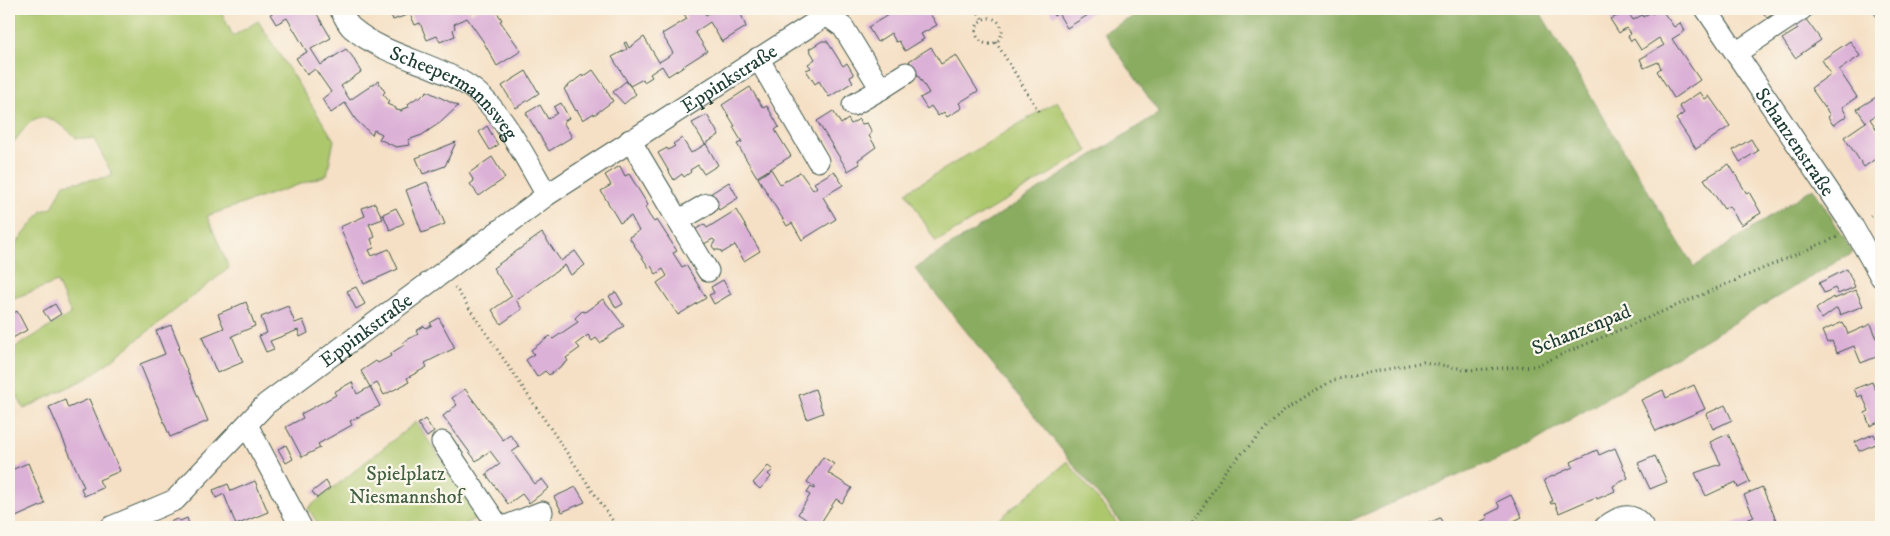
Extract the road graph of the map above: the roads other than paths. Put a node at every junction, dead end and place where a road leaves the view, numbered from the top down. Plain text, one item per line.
1 (340, 9) edge
2 (1706, 9) edge
3 (1802, 9) edge
4 (828, 11) edge
5 (1736, 53) junction
6 (758, 58) junction
7 (906, 73) dead end
8 (881, 89) junction
9 (853, 105) dead end
10 (630, 140) junction
11 (818, 161) dead end
12 (547, 196) junction
13 (707, 204) dead end
14 (678, 220) junction
15 (708, 271) dead end
16 (1881, 277) edge
17 (247, 425) junction
18 (442, 442) dead end
19 (542, 512) dead end
20 (111, 527) edge
21 (300, 527) edge
22 (499, 527) edge
23 (504, 527) edge
24 (1605, 527) edge
25 (1642, 527) edge

1 - 12 street, Scheepermannsweg
2 - 5 street, Schanzenstraße
3 - 5 street
4 - 6 street, Eppinkstraße
4 - 8 street, Eppinkstraße
5 - 16 street, Schanzenstraße
6 - 10 street, Eppinkstraße
6 - 11 street
7 - 8 street
8 - 9 street
10 - 12 street, Eppinkstraße
10 - 14 street
12 - 17 street, Eppinkstraße
13 - 14 street
14 - 15 street
17 - 20 street, Eppinkstraße
17 - 21 street
18 - 22 street
19 - 23 street
24 - 25 street

